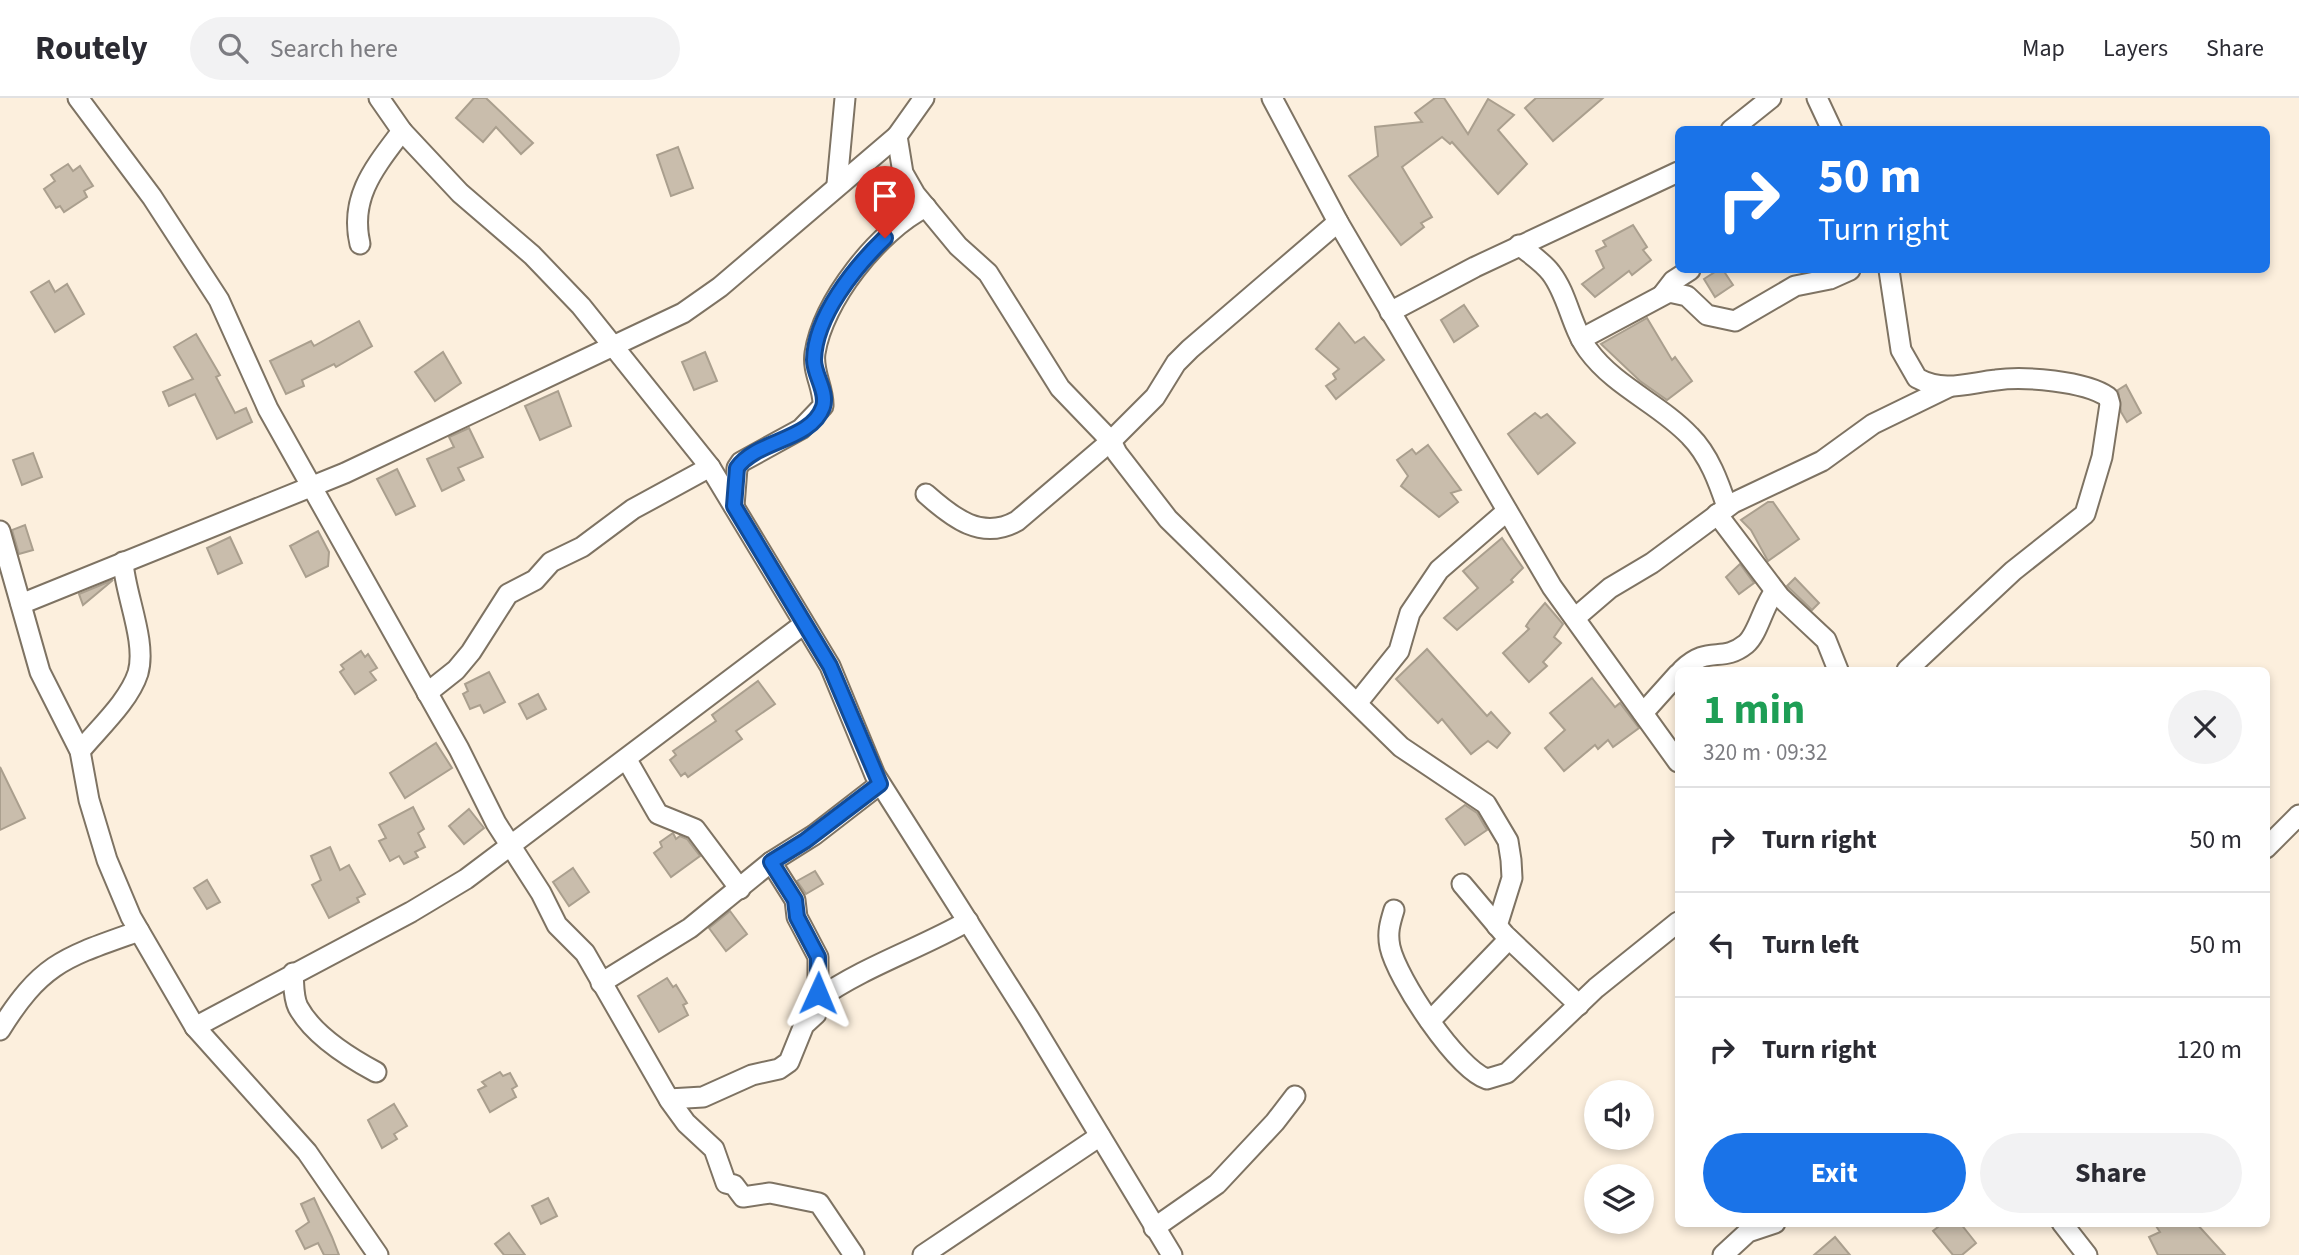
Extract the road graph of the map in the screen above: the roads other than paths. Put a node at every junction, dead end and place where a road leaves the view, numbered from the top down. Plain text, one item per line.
1 (78, 98) edge
2 (379, 98) edge
3 (845, 98) edge
4 (924, 98) edge
5 (1272, 98) edge
6 (1771, 98) edge
7 (1817, 98) edge
8 (1736, 126) edge
9 (1830, 126) edge
10 (402, 131) junction
11 (897, 136) junction
12 (1675, 175) edge
13 (837, 184) junction
14 (926, 207) junction
15 (1338, 222) junction
16 (360, 244) dead end
17 (1518, 246) junction
18 (1685, 273) edge
19 (1843, 273) edge
20 (1889, 273) edge
21 (1663, 295) junction
22 (1390, 312) junction
23 (1581, 339) junction
24 (614, 345) junction
25 (1949, 387) junction
26 (1111, 441) junction
27 (709, 467) junction
28 (313, 486) junction
29 (926, 494) dead end
30 (734, 506) junction
31 (1507, 511) junction
32 (1722, 511) junction
33 (0, 531) edge
34 (123, 562) junction
35 (1775, 591) junction
36 (21, 604) junction
37 (1575, 618) junction
38 (804, 624) junction
39 (1686, 667) edge
40 (1837, 667) edge
41 (1910, 667) edge
42 (1675, 677) edge
43 (426, 693) junction
44 (1358, 702) junction
45 (1643, 713) junction
46 (80, 751) junction
47 (1675, 758) edge
48 (627, 760) junction
49 (880, 784) junction
50 (2299, 815) edge
51 (496, 823) junction
52 (531, 830) junction
53 (2270, 844) edge
54 (510, 845) junction
55 (771, 862) junction
56 (1462, 884) dead end
57 (740, 889) junction
58 (1394, 910) dead end
59 (968, 921) junction
60 (1675, 925) edge
61 (139, 930) junction
62 (1503, 933) junction
63 (293, 973) junction
64 (601, 983) junction
65 (818, 999) junction
66 (1579, 1005) junction
67 (1430, 1021) junction
68 (195, 1027) junction
69 (0, 1030) edge
70 (376, 1072) dead end
71 (1295, 1096) dead end
72 (669, 1098) junction
73 (1100, 1136) junction
74 (1763, 1227) edge
75 (2065, 1227) edge
76 (1154, 1228) junction
77 (378, 1255) edge
78 (854, 1255) edge
79 (923, 1255) edge
80 (1172, 1255) edge
81 (1723, 1255) edge
82 (2087, 1255) edge

1 - 28 street
2 - 10 street
3 - 13 street
4 - 11 street
5 - 15 street
6 - 8 street
7 - 9 street
10 - 16 street
10 - 24 street
11 - 13 street
11 - 14 street
12 - 17 street
13 - 24 street
14 - 26 street
14 - 30 street
15 - 22 street
15 - 26 street
17 - 22 street
17 - 23 street
18 - 21 street
19 - 21 street
20 - 25 street
21 - 23 street
22 - 31 street
23 - 32 street
24 - 27 street
24 - 28 street
25 - 32 street
25 - 41 street
26 - 29 street
26 - 44 street
27 - 30 street
27 - 43 street
28 - 34 street
28 - 43 street
30 - 38 street
31 - 37 street
31 - 44 street
32 - 35 street
32 - 37 street
33 - 36 street
34 - 36 street
34 - 46 street
35 - 39 street
35 - 40 street
36 - 46 street
37 - 45 street
38 - 48 street
38 - 49 street
42 - 45 street
43 - 51 street
44 - 62 street
45 - 47 street
46 - 61 street
48 - 52 street
48 - 57 street
49 - 55 street
49 - 59 street
50 - 53 street
51 - 52 street
51 - 54 street
52 - 54 street
54 - 63 street
54 - 64 street
55 - 57 street
55 - 65 street
56 - 62 street
57 - 64 street
58 - 67 street
59 - 65 street
59 - 73 street
60 - 66 street
61 - 68 street
61 - 69 street
62 - 66 street
62 - 67 street
63 - 68 street
63 - 70 street
64 - 72 street
65 - 72 street
66 - 67 street
68 - 77 street
71 - 76 street
72 - 78 street
73 - 76 street
73 - 79 street
74 - 81 street
75 - 82 street
76 - 80 street

